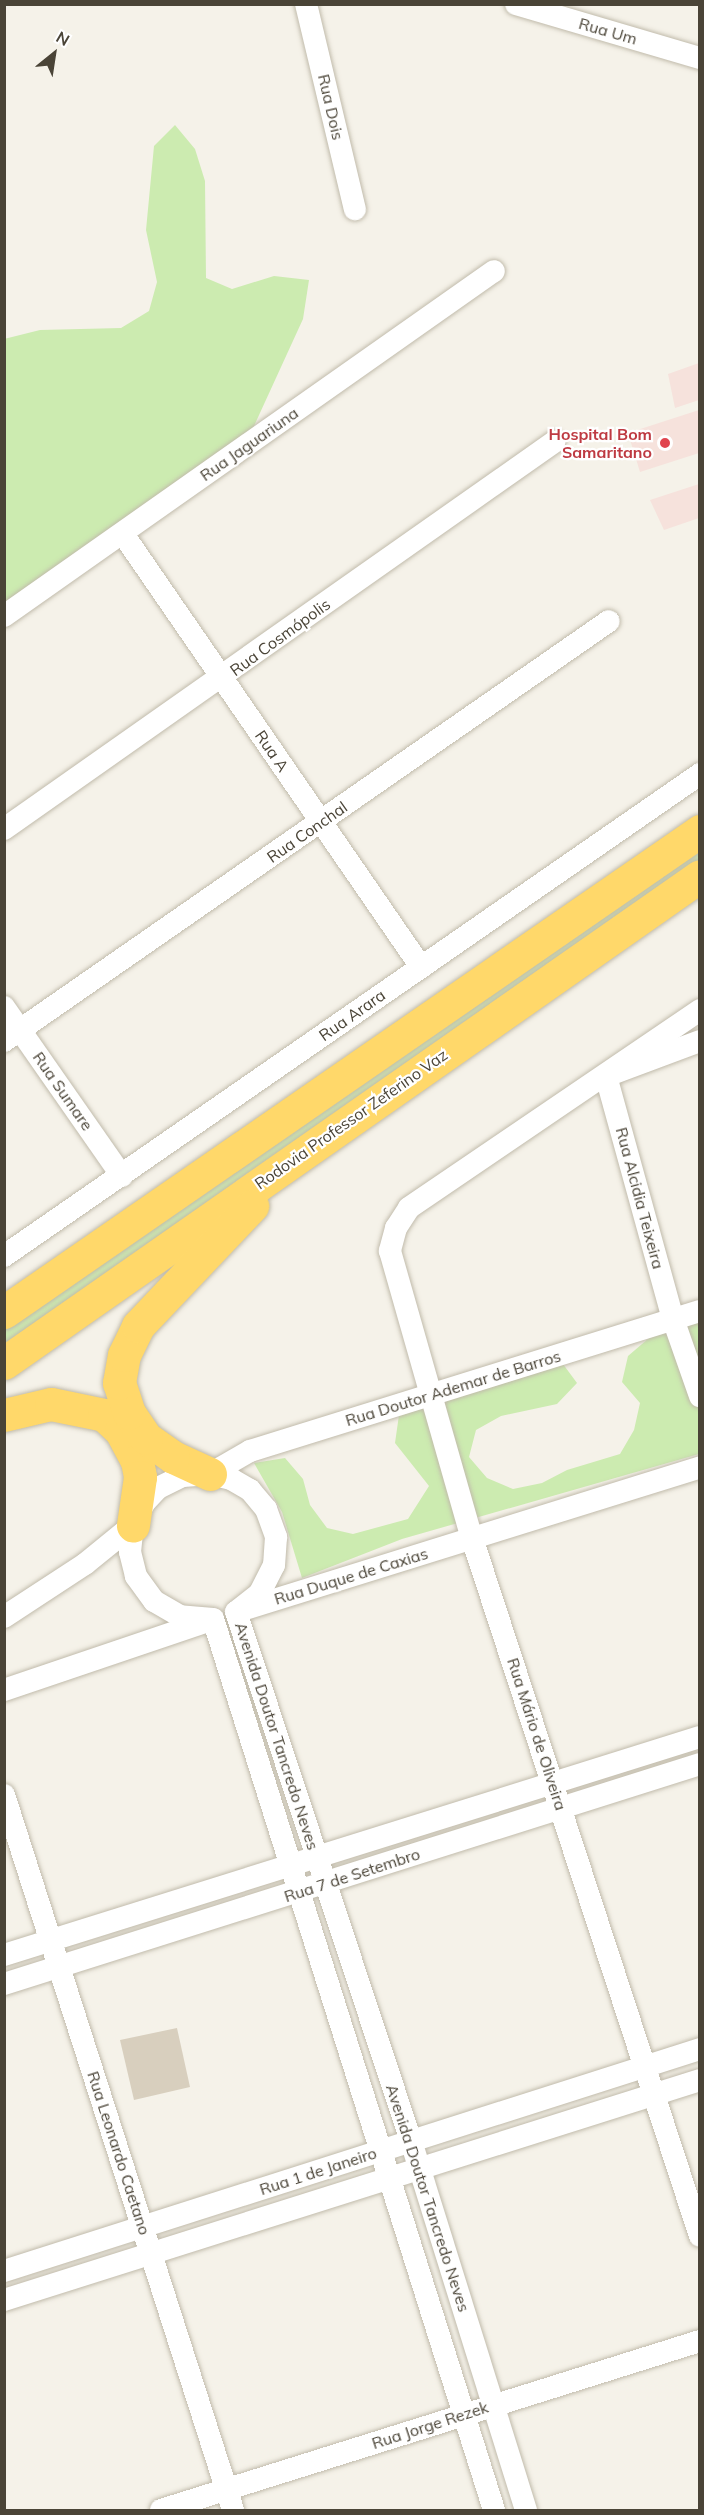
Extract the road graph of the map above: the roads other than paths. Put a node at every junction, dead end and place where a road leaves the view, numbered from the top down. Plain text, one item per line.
1 (306, 4) edge
2 (516, 4) edge
3 (699, 58) edge
4 (355, 210) dead end
5 (494, 271) dead end
6 (554, 442) dead end
7 (123, 534) junction
8 (4, 616) edge
9 (609, 621) dead end
10 (222, 679) junction
11 (699, 774) edge
12 (321, 822) junction
13 (4, 829) edge
14 (699, 831) edge
15 (699, 876) edge
16 (421, 967) junction
17 (4, 1007) edge
18 (699, 1010) edge
19 (13, 1036) edge
20 (699, 1041) edge
21 (606, 1076) junction
22 (309, 1148) junction
23 (122, 1176) junction
24 (4, 1256) edge
25 (699, 1311) edge
26 (4, 1312) edge
27 (673, 1319) junction
28 (4, 1363) edge
29 (429, 1395) junction
30 (699, 1396) edge
31 (4, 1415) edge
32 (699, 1467) edge
33 (210, 1474) junction
34 (133, 1525) junction
35 (472, 1538) junction
36 (236, 1612) junction
37 (4, 1617) edge
38 (213, 1619) junction
39 (4, 1690) edge
40 (699, 1737) edge
41 (699, 1764) edge
42 (553, 1783) junction
43 (4, 1795) edge
44 (562, 1808) junction
45 (318, 1858) junction
46 (290, 1866) junction
47 (326, 1884) junction
48 (298, 1892) junction
49 (51, 1942) junction
50 (4, 1955) edge
51 (59, 1966) junction
52 (4, 1984) edge
53 (699, 2049) edge
54 (647, 2066) junction
55 (699, 2080) edge
56 (656, 2094) junction
57 (411, 2141) junction
58 (380, 2152) junction
59 (420, 2171) junction
60 (388, 2180) junction
61 (142, 2227) junction
62 (699, 2236) edge
63 (151, 2254) junction
64 (4, 2271) edge
65 (4, 2300) edge
66 (699, 2341) edge
67 (493, 2405) junction
68 (463, 2415) junction
69 (229, 2500) edge
70 (161, 2511) edge
71 (494, 2511) edge
72 (526, 2511) edge

1 - 4 street, Rua Dois
2 - 3 street, Rua Um
5 - 7 street, Rua Jaguariuna
6 - 10 street, Rua Cosmópolis
7 - 8 street, Rua Jaguariuna
7 - 10 street, Rua A
9 - 12 street, Rua Conchal
10 - 12 street, Rua A
10 - 13 street, Rua Cosmópolis
11 - 16 street, Rua Arara
12 - 16 street, Rua A
12 - 19 street, Rua Conchal
14 - 26 highway
15 - 22 highway, Rodovia Professor Zeferino Vaz
16 - 23 street, Rua Arara
17 - 19 street, Rua Sumare
18 - 21 street
19 - 23 street, Rua Sumare
20 - 21 street
21 - 27 street, Rua Alcidia Teixeira
21 - 29 street, Rua Mário de Oliveira
22 - 28 highway, Rodovia Professor Zeferino Vaz
22 - 33 highway
23 - 24 street, Rua Arara
25 - 27 street, Rua Doutor Ademar de Barros
27 - 29 street, Rua Doutor Ademar de Barros
27 - 30 street, Rua Alcidia Teixeira
29 - 33 street, Rua Doutor Ademar de Barros
29 - 35 street, Rua Mário de Oliveira
31 - 34 highway
32 - 35 street, Rua Duque de Caxias
33 - 34 street, Avenida Doutor Tancredo Neves
33 - 36 street, Avenida Doutor Tancredo Neves
34 - 37 street
34 - 38 street, Avenida Doutor Tancredo Neves
35 - 36 street, Rua Duque de Caxias
35 - 42 street, Rua Mário de Oliveira
36 - 38 street, Rua Duque de Caxias
36 - 45 street, Avenida Doutor Tancredo Neves
38 - 39 street, Rua Duque de Caxias
38 - 46 street, Avenida Doutor Tancredo Neves
40 - 42 street, Rua 7 de Setembro
41 - 44 street, Rua 7 de Setembro
42 - 44 street, Rua Mário de Oliveira
42 - 45 street, Rua 7 de Setembro
43 - 49 street, Rua Leonardo Caetano
44 - 47 street, Rua 7 de Setembro
44 - 54 street, Rua Mário de Oliveira
45 - 46 street, Rua 7 de Setembro
45 - 47 street, Avenida Doutor Tancredo Neves
46 - 48 street, Avenida Doutor Tancredo Neves
46 - 49 street, Rua 7 de Setembro
47 - 48 street, Rua 7 de Setembro
47 - 57 street, Avenida Doutor Tancredo Neves
48 - 51 street, Rua 7 de Setembro
48 - 58 street, Avenida Doutor Tancredo Neves
49 - 50 street, Rua 7 de Setembro
49 - 51 street, Rua Leonardo Caetano
51 - 52 street, Rua 7 de Setembro
51 - 61 street, Rua Leonardo Caetano
53 - 54 street, Rua 1 de Janeiro
54 - 56 street, Rua Mário de Oliveira
54 - 57 street, Rua 1 de Janeiro
55 - 56 street, Rua 1 de Janeiro
56 - 59 street, Rua 1 de Janeiro
56 - 62 street, Rua Mário de Oliveira
57 - 58 street, Rua 1 de Janeiro
57 - 59 street, Avenida Doutor Tancredo Neves
58 - 60 street, Avenida Doutor Tancredo Neves
58 - 61 street, Rua 1 de Janeiro
59 - 60 street, Rua 1 de Janeiro
59 - 67 street, Avenida Doutor Tancredo Neves
60 - 63 street, Rua 1 de Janeiro
60 - 68 street, Avenida Doutor Tancredo Neves
61 - 63 street, Rua Leonardo Caetano
61 - 64 street, Rua 1 de Janeiro
63 - 65 street, Rua 1 de Janeiro
63 - 69 street, Rua Leonardo Caetano
66 - 67 street, Rua Jorge Rezek
67 - 68 street, Rua Jorge Rezek
67 - 72 street, Avenida Doutor Tancredo Neves
68 - 69 street, Rua Jorge Rezek
68 - 71 street, Avenida Doutor Tancredo Neves
69 - 70 street, Rua Jorge Rezek

